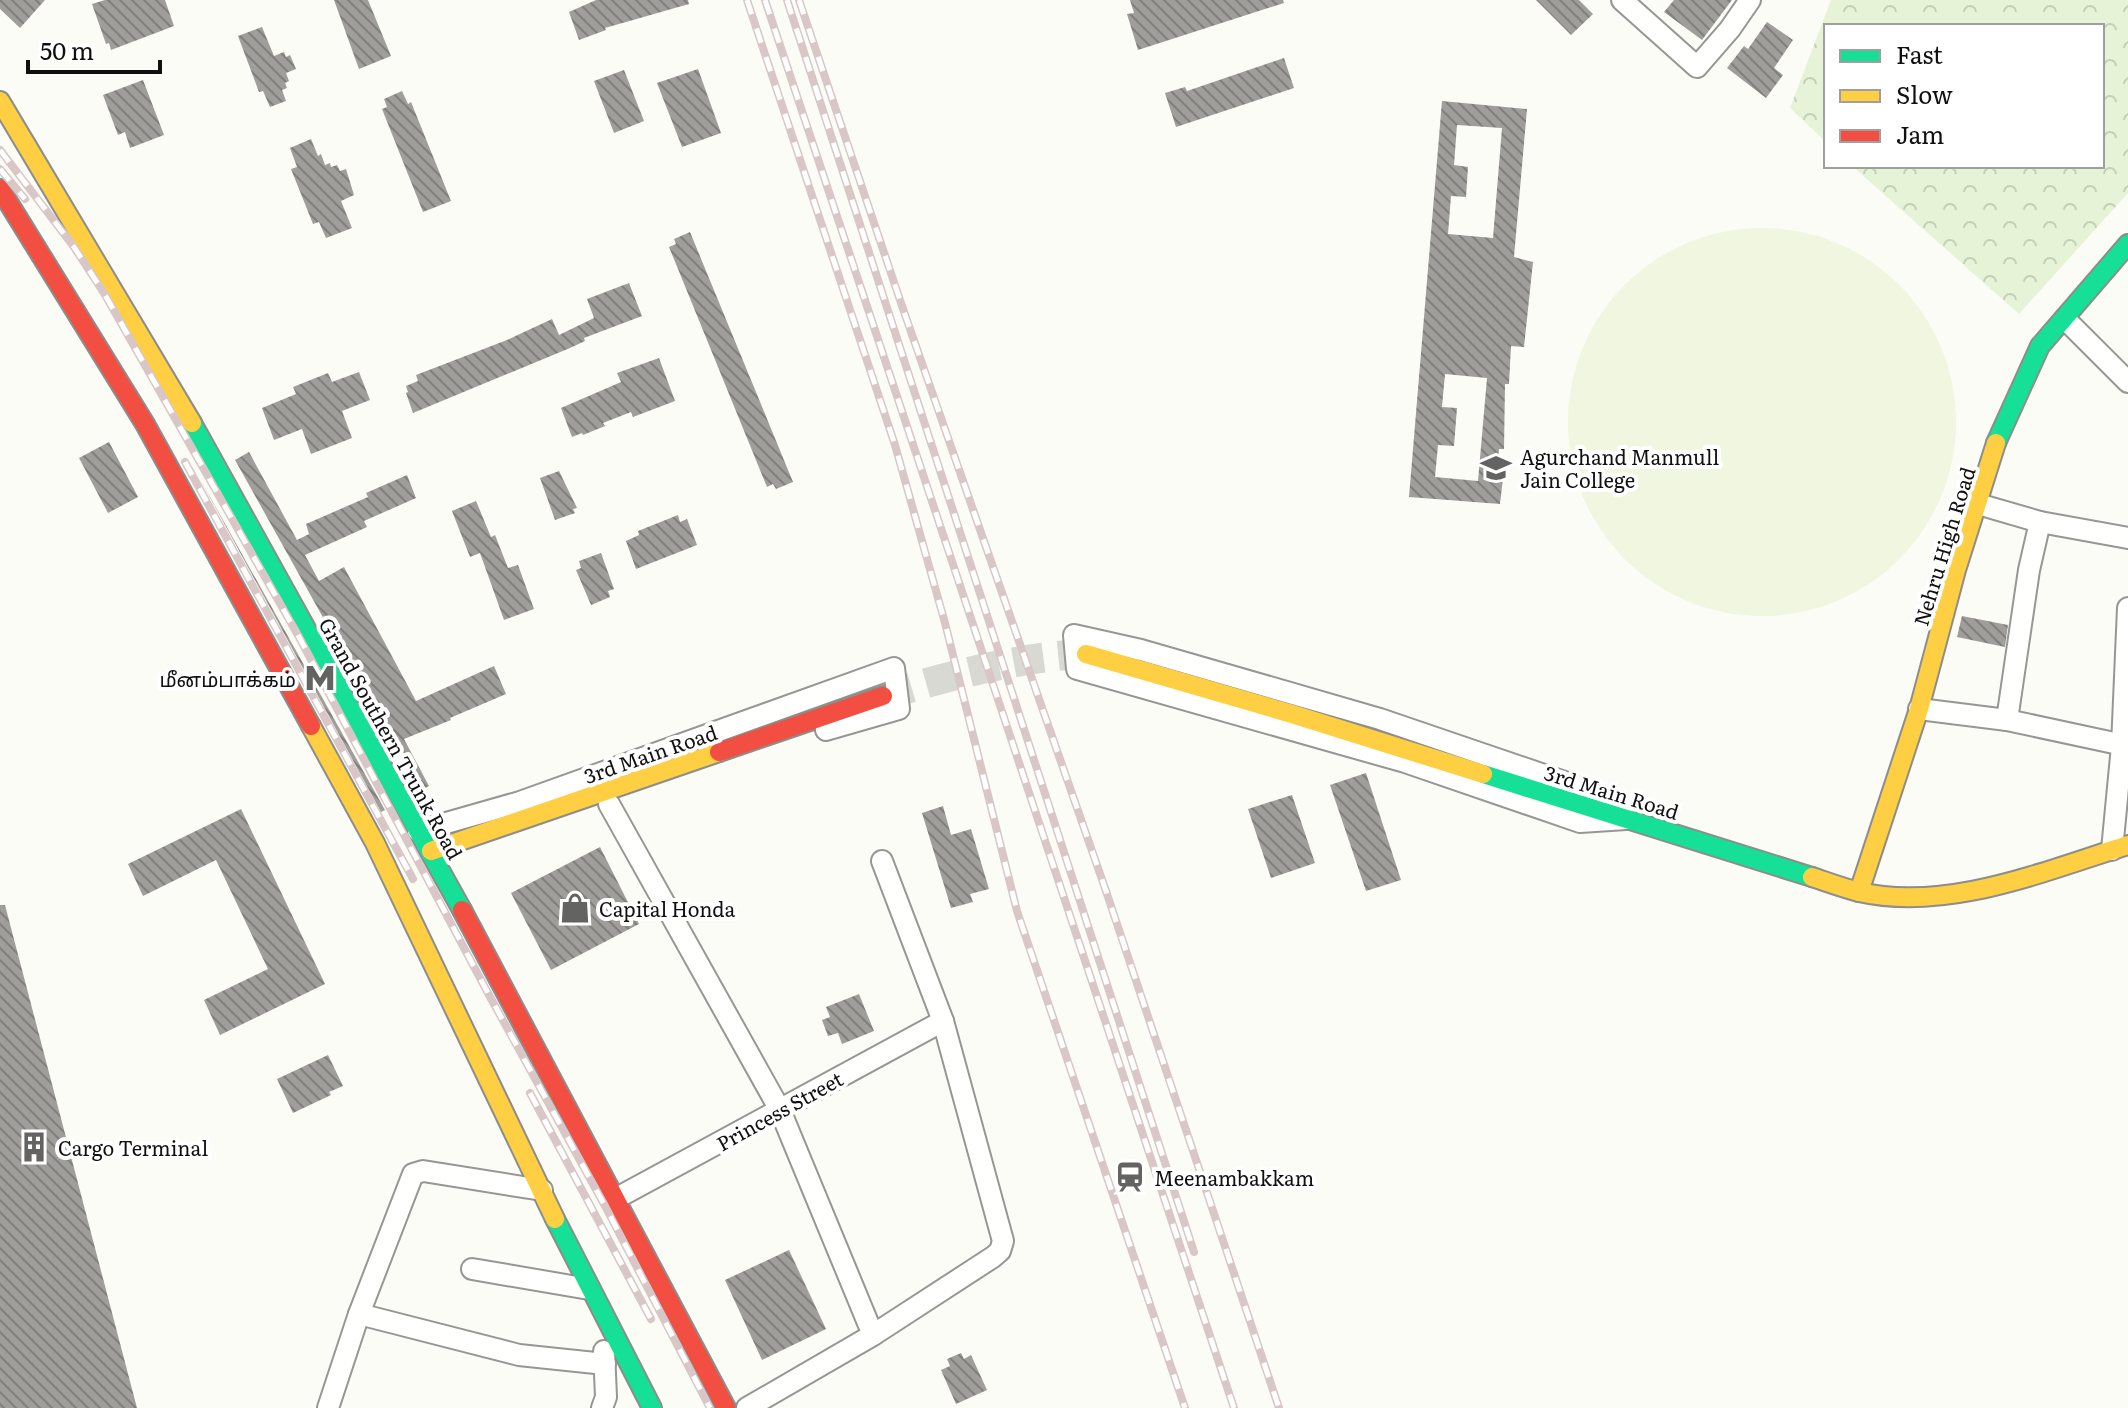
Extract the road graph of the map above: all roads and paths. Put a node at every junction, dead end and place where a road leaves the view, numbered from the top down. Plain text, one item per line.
1 (1622, 0) edge
2 (1750, 0) edge
3 (0, 101) edge
4 (0, 189) edge
5 (2128, 244) edge
6 (2065, 319) junction
7 (2128, 382) edge
8 (1978, 504) junction
9 (2040, 522) junction
10 (2128, 538) edge
11 (2128, 608) edge
12 (1086, 654) tunnel mouth
13 (883, 696) tunnel mouth
14 (1919, 709) junction
15 (2007, 720) junction
16 (2125, 746) edge
17 (609, 804) junction
18 (1626, 819) junction
19 (418, 831) junction
20 (2120, 847) edge
21 (434, 857) junction
22 (882, 861) dead end
23 (1859, 892) junction
24 (943, 1021) junction
25 (780, 1110) junction
26 (542, 1190) junction
27 (615, 1199) junction
28 (472, 1269) dead end
29 (589, 1289) junction
30 (359, 1314) junction
31 (604, 1315) junction
32 (873, 1335) junction
33 (605, 1364) junction
34 (328, 1408) edge
35 (602, 1408) edge
36 (652, 1408) edge
37 (726, 1408) edge
38 (747, 1408) edge

1 - 2 street
3 - 19 main road, Grand Southern Trunk Road
4 - 26 main road
5 - 6 main road, Nehru High Road
6 - 7 street
6 - 8 main road, Nehru High Road
8 - 9 street
8 - 14 main road, Nehru High Road
9 - 10 street
9 - 15 street
11 - 16 street
12 - 18 main road, 3rd Main Road
13 - 21 main road, 3rd Main Road
14 - 15 street
14 - 23 main road, Nehru High Road
15 - 16 street
16 - 20 street
17 - 19 street
17 - 21 street
17 - 25 street
18 - 18 street
18 - 23 main road, 3rd Main Road
19 - 21 main road, Grand Southern Trunk Road
20 - 23 main road, 3rd Main Road
21 - 27 main road, Grand Southern Trunk Road
22 - 24 street
24 - 25 street, Princess Street
24 - 32 street
25 - 27 street, Princess Street
25 - 32 street
26 - 29 main road
26 - 30 street
27 - 37 main road, Grand Southern Trunk Road
28 - 29 street
29 - 31 main road
30 - 33 street
30 - 34 street
31 - 33 street
31 - 36 main road
32 - 38 street
33 - 35 street

